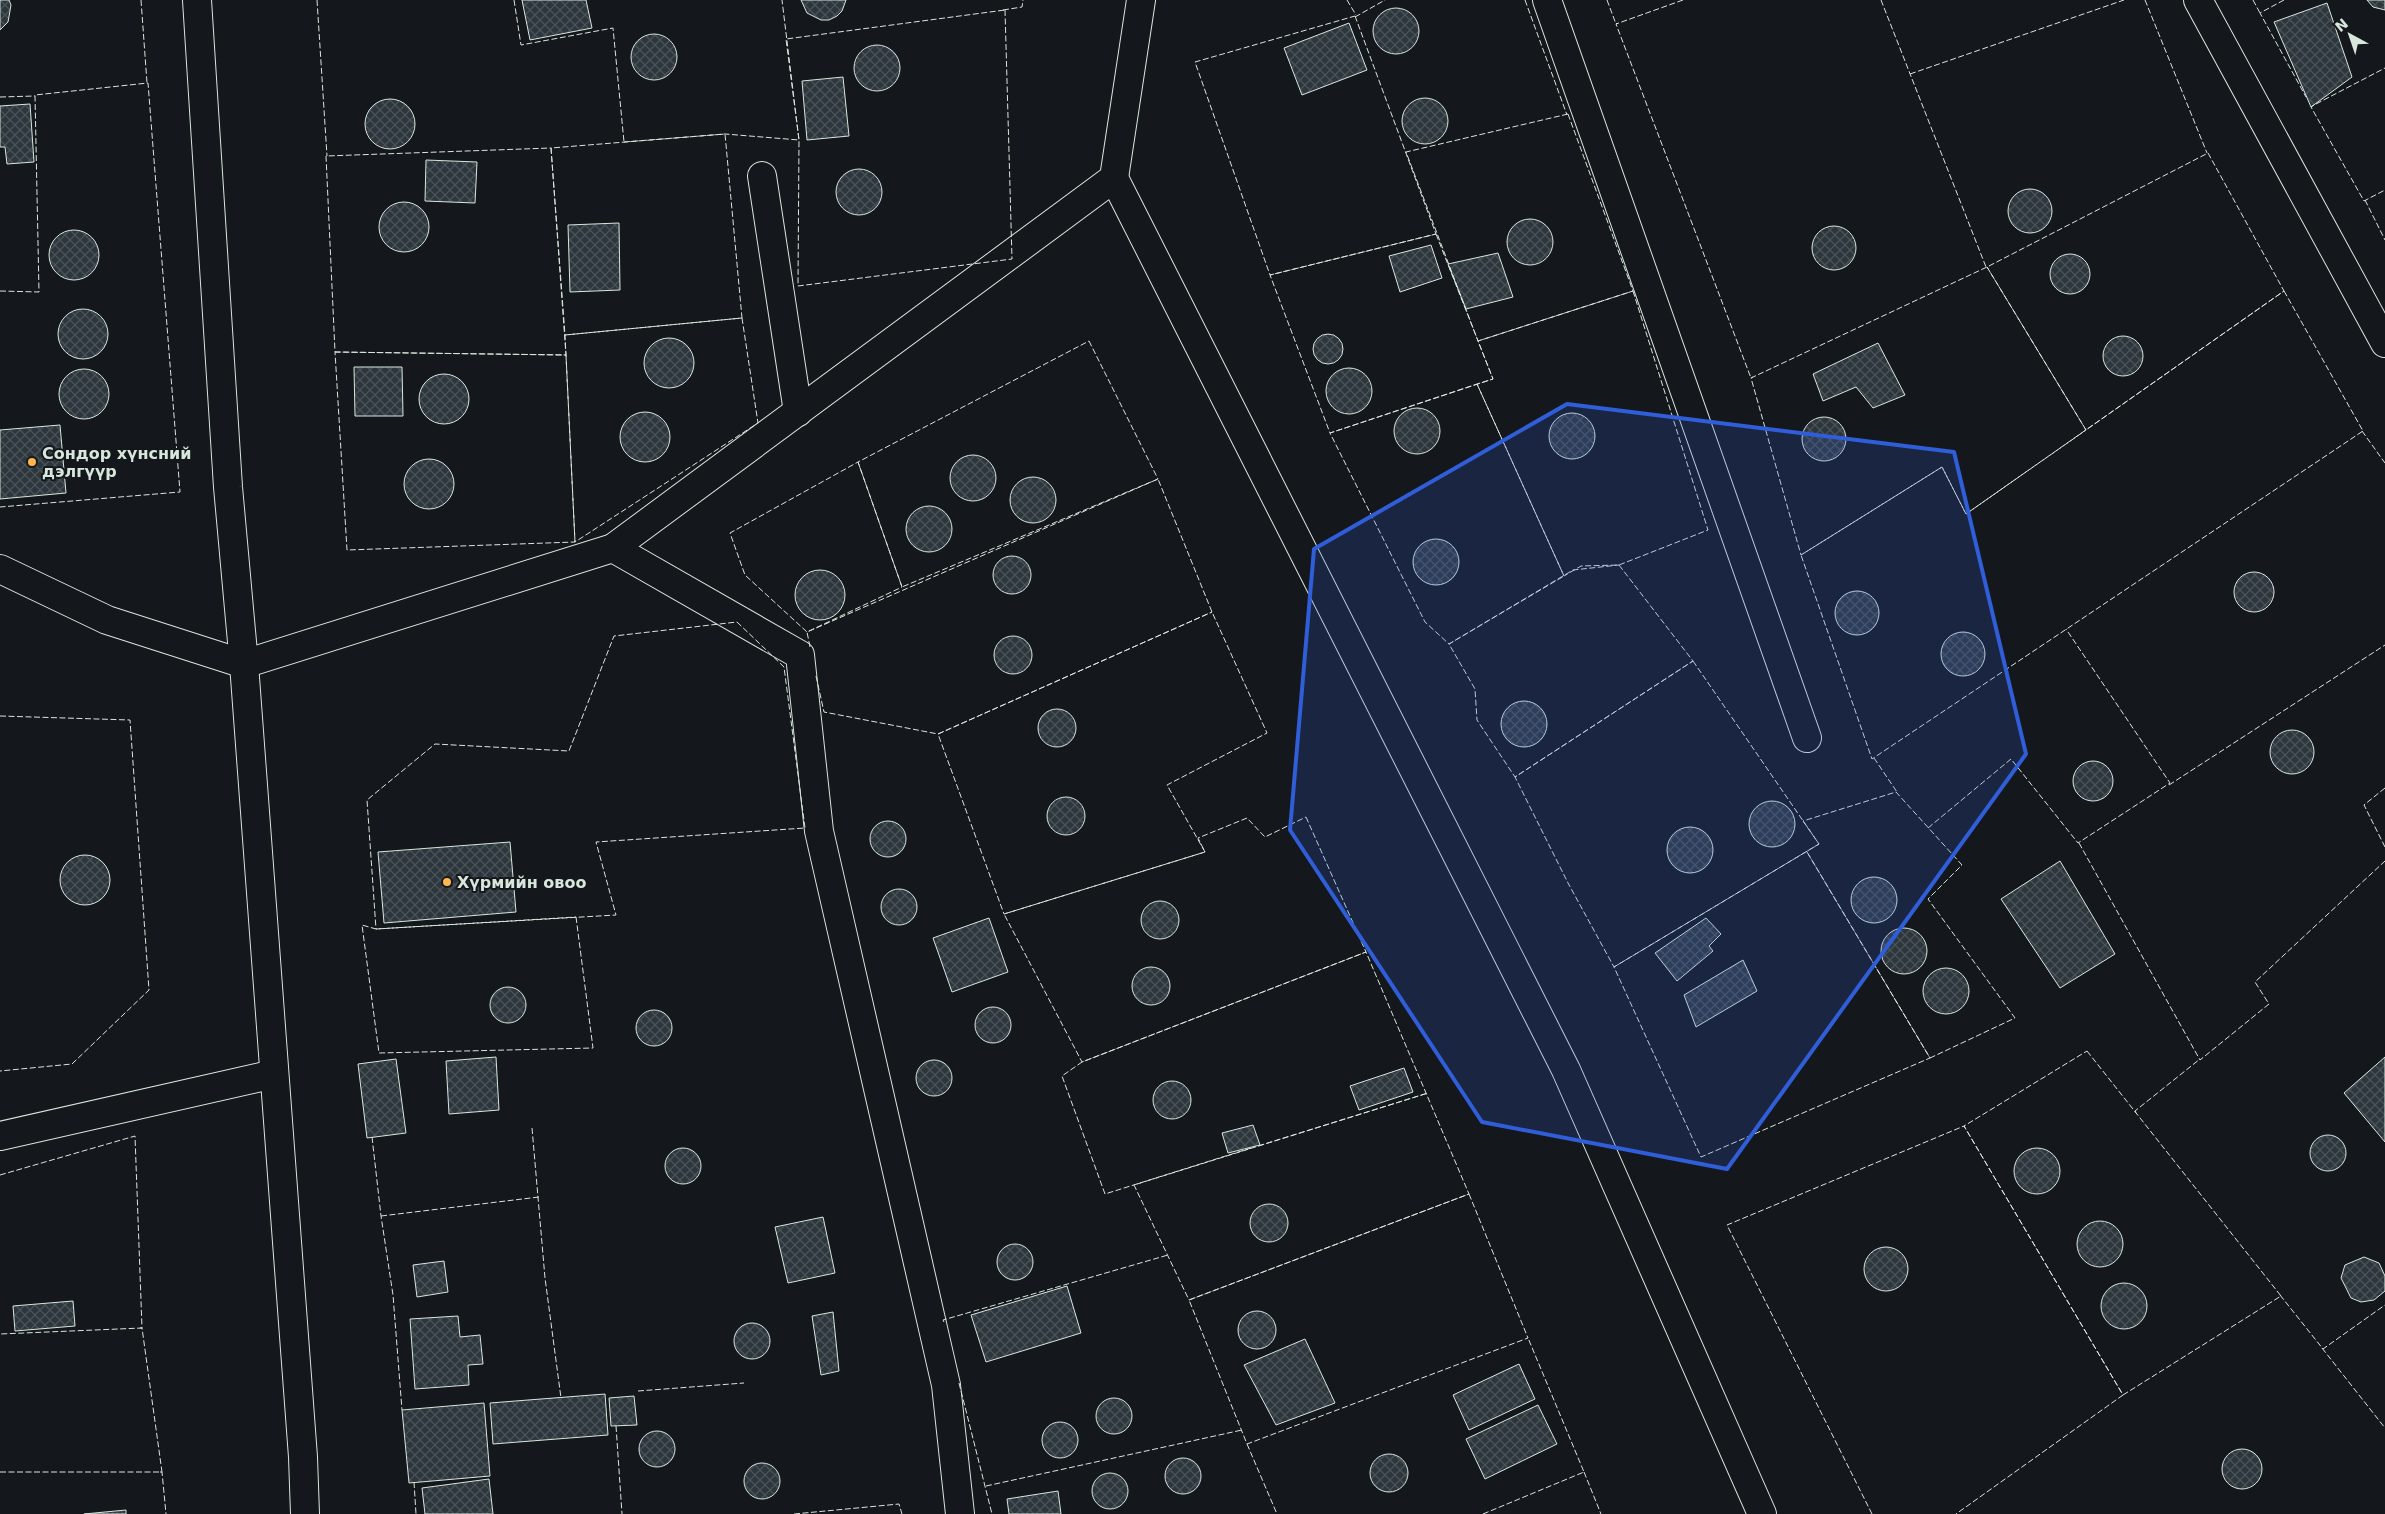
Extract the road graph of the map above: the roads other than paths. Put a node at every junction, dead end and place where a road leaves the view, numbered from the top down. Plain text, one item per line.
1 (197, 0) edge
2 (1141, 0) edge
3 (1547, 0) edge
4 (2198, 0) edge
5 (762, 176) dead end
6 (1114, 178) junction
7 (2385, 343) edge
8 (798, 412) junction
9 (613, 548) junction
10 (0, 569) edge
11 (244, 664) junction
12 (1808, 738) dead end
13 (274, 1074) junction
14 (0, 1136) edge
15 (305, 1514) edge
16 (960, 1514) edge
17 (1762, 1514) edge

1 - 11 street
2 - 6 street
3 - 12 street
4 - 7 street
5 - 8 street
6 - 8 street
6 - 17 street
8 - 9 street
9 - 11 street
9 - 16 street
10 - 11 street
11 - 13 street
13 - 14 street
13 - 15 street

